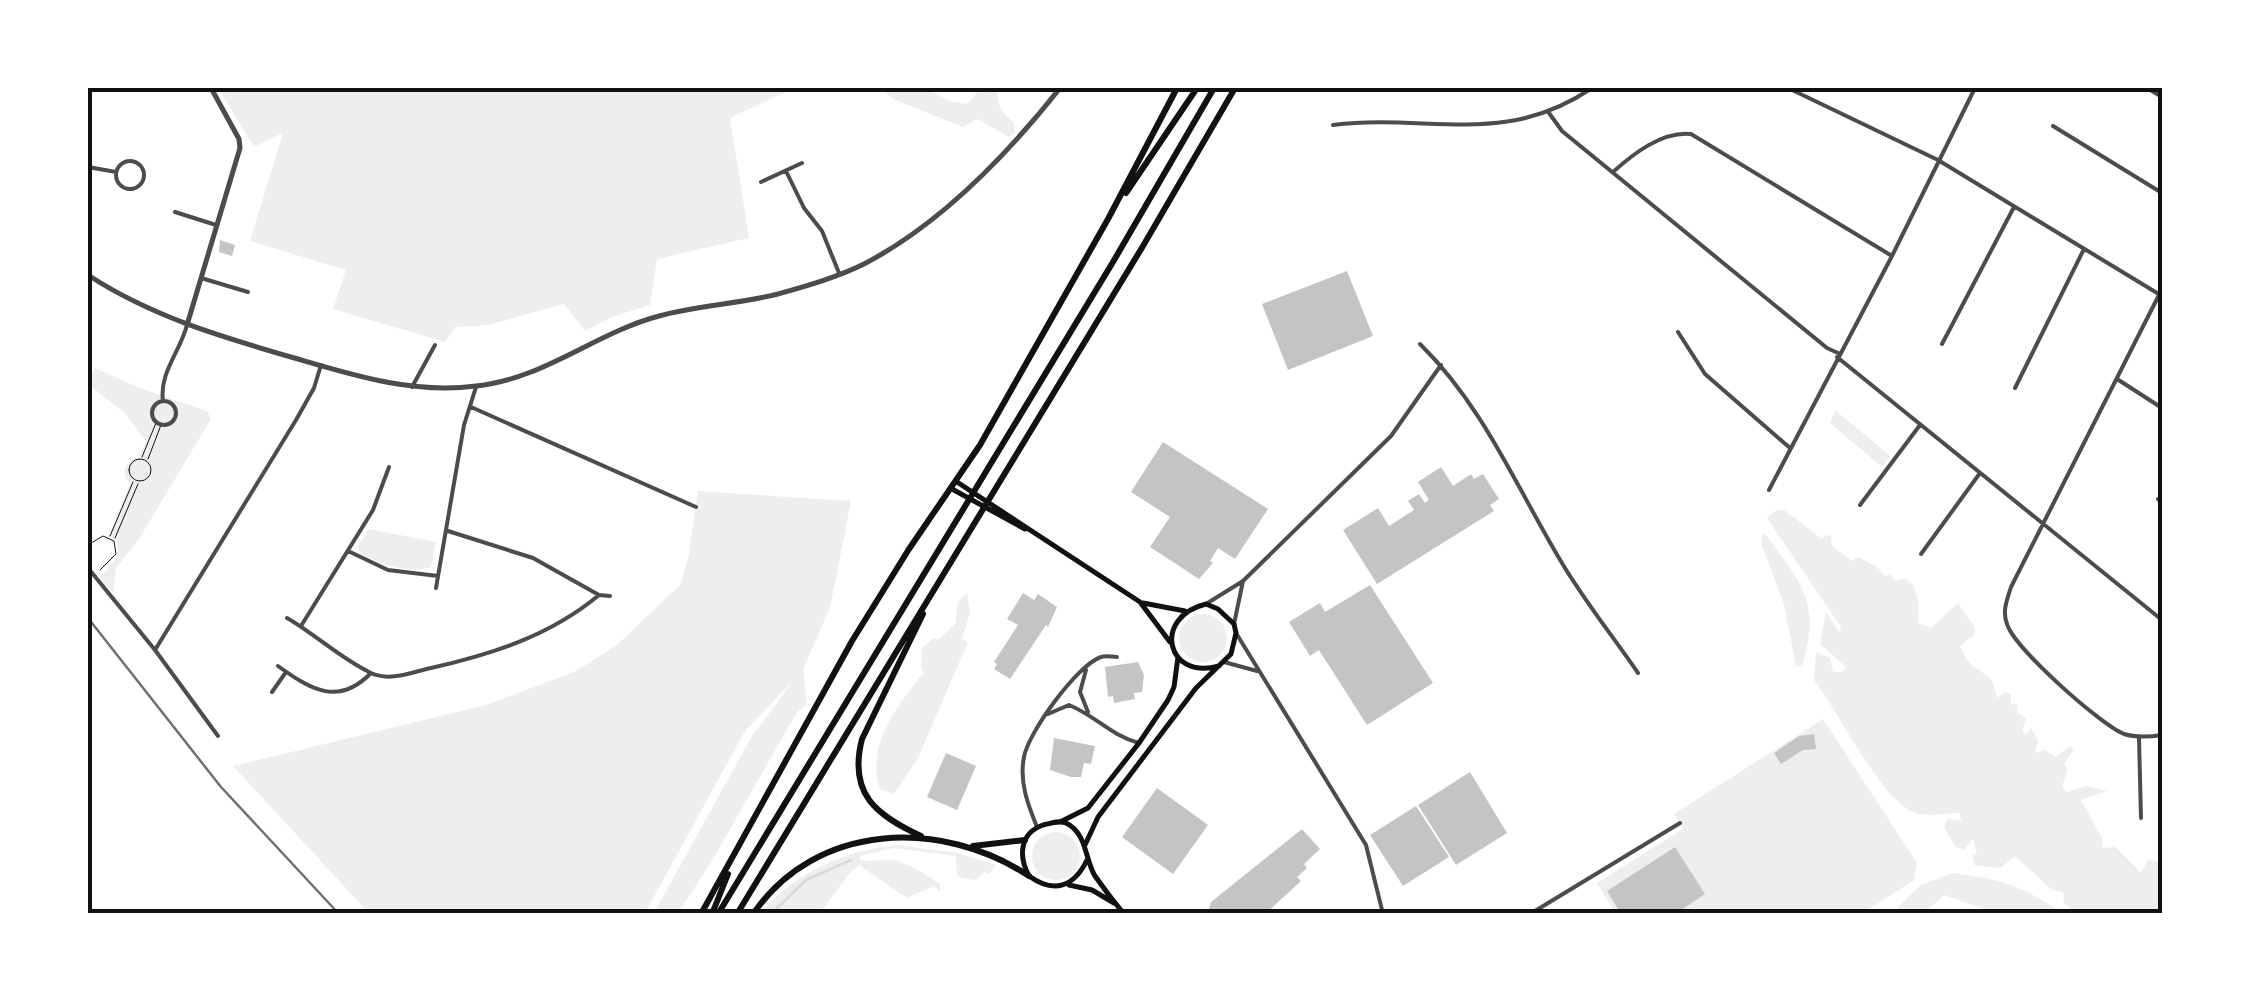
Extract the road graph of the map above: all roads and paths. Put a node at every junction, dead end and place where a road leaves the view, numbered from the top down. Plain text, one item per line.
1 (211, 88) edge
2 (1060, 88) edge
3 (1178, 88) edge
4 (1197, 88) edge
5 (1214, 88) edge
6 (1235, 88) edge
7 (1592, 88) edge
8 (1788, 88) edge
9 (1974, 88) edge
10 (2147, 88) edge
11 (2162, 97) edge
12 (1549, 113) junction
13 (1333, 125) dead end
14 (2053, 126) dead end
15 (1938, 160) junction
16 (802, 163) dead end
17 (88, 167) edge
18 (786, 171) junction
19 (116, 172) junction
20 (1613, 172) junction
21 (761, 182) dead end
22 (2162, 193) edge
23 (2015, 206) junction
24 (176, 212) dead end
25 (1108, 219) junction
26 (216, 225) junction
27 (2084, 249) junction
28 (1892, 256) junction
29 (840, 274) junction
30 (88, 276) edge
31 (200, 278) junction
32 (248, 292) dead end
33 (2162, 294) edge
34 (187, 324) junction
35 (1678, 332) dead end
36 (1420, 344) dead end
37 (1942, 344) dead end
38 (435, 345) dead end
39 (1838, 355) junction
40 (1441, 365) junction
41 (321, 366) junction
42 (2118, 378) junction
43 (476, 386) junction
44 (412, 387) junction
45 (2016, 388) dead end
46 (163, 401) junction
47 (471, 407) junction
48 (2162, 408) edge
49 (159, 424) junction
50 (1920, 426) junction
51 (1790, 448) junction
52 (141, 459) junction
53 (147, 462) junction
54 (390, 467) dead end
55 (1980, 474) junction
56 (134, 478) junction
57 (139, 480) junction
58 (955, 486) junction
59 (1769, 490) dead end
60 (1860, 505) dead end
61 (696, 507) dead end
62 (2044, 523) junction
63 (447, 531) junction
64 (110, 537) junction
65 (114, 541) junction
66 (88, 545) edge
67 (348, 550) junction
68 (1922, 554) dead end
69 (88, 568) edge
70 (94, 575) junction
71 (438, 576) junction
72 (1243, 582) junction
73 (436, 588) dead end
74 (934, 589) junction
75 (599, 595) junction
76 (610, 596) dead end
77 (1140, 602) junction
78 (1206, 604) junction
79 (1186, 611) junction
80 (286, 618) dead end
81 (2162, 620) edge
82 (1234, 624) junction
83 (301, 626) junction
84 (1236, 634) junction
85 (1172, 645) junction
86 (155, 650) junction
87 (1117, 656) dead end
88 (1178, 658) junction
89 (1222, 664) junction
90 (278, 666) dead end
91 (1086, 670) junction
92 (1257, 670) junction
93 (286, 672) junction
94 (371, 674) junction
95 (1638, 674) dead end
96 (272, 692) dead end
97 (1091, 715) junction
98 (1044, 716) junction
99 (2162, 734) edge
100 (218, 736) dead end
101 (2139, 738) junction
102 (1139, 743) junction
103 (2140, 818) dead end
104 (1059, 822) junction
105 (1680, 824) dead end
106 (1037, 827) junction
107 (922, 837) junction
108 (1025, 840) junction
109 (1084, 845) junction
110 (971, 846) junction
111 (736, 855) junction
112 (1087, 860) junction
113 (1029, 876) junction
114 (1066, 884) junction
115 (1116, 904) junction
116 (701, 914) edge
117 (715, 914) edge
118 (737, 914) edge
119 (753, 914) edge
120 (1124, 914) edge
121 (1383, 914) edge
122 (1530, 914) edge

1 - 26 street
2 - 29 street
3 - 25 highway
4 - 25 highway
5 - 117 highway
6 - 74 highway
7 - 12 street
8 - 15 street
9 - 15 street
10 - 11 street
12 - 13 street
12 - 20 street
14 - 22 street
15 - 23 street
15 - 28 street
16 - 18 street
17 - 19 street
18 - 21 street
18 - 29 street
19 - 19 street
20 - 28 street
20 - 39 street
23 - 27 street
23 - 37 street
24 - 26 street
25 - 58 highway
26 - 31 street
27 - 33 street
27 - 45 street
28 - 39 street
29 - 43 street
30 - 34 street
31 - 32 street
31 - 34 street
33 - 42 street
34 - 41 street
34 - 46 street
35 - 51 street
36 - 40 street
38 - 44 street
39 - 50 street
39 - 51 street
40 - 72 street
40 - 95 street
41 - 44 street
41 - 86 street
42 - 48 street
42 - 62 street
43 - 44 street
43 - 47 street
46 - 49 street
46 - 49 street
47 - 61 street
47 - 63 street
49 - 52 path
49 - 53 path
50 - 55 street
50 - 60 street
51 - 59 street
52 - 53 path
52 - 56 path
53 - 57 path
54 - 67 street
55 - 62 street
55 - 68 street
56 - 57 path
56 - 64 path
57 - 65 path
58 - 77 main road
58 - 111 highway
62 - 81 street
62 - 101 street
63 - 71 street
63 - 75 street
64 - 65 path
64 - 66 path
65 - 70 path
67 - 71 street
67 - 83 street
69 - 70 street
70 - 86 street
71 - 73 street
72 - 78 street
72 - 82 street
74 - 107 highway
74 - 118 highway
75 - 76 street
75 - 94 street
77 - 79 main road
77 - 85 main road
78 - 79 main road
78 - 82 main road
79 - 85 main road
80 - 83 street
82 - 84 main road
83 - 94 street
84 - 89 main road
84 - 92 street
85 - 88 main road
86 - 100 street
87 - 91 street
88 - 89 main road
88 - 102 main road
89 - 92 street
89 - 109 main road
90 - 93 street
91 - 97 street
91 - 98 street
92 - 121 street
93 - 94 street
93 - 96 street
97 - 98 street
97 - 102 street
98 - 106 street
99 - 101 street
101 - 103 street
102 - 104 main road
104 - 106 main road
104 - 109 main road
105 - 122 street
106 - 108 main road
107 - 110 highway
107 - 119 highway
108 - 110 highway
108 - 113 main road
109 - 112 main road
110 - 113 highway
111 - 116 highway
111 - 117 highway
112 - 114 main road
112 - 115 main road
113 - 114 main road
114 - 115 main road
115 - 120 main road

